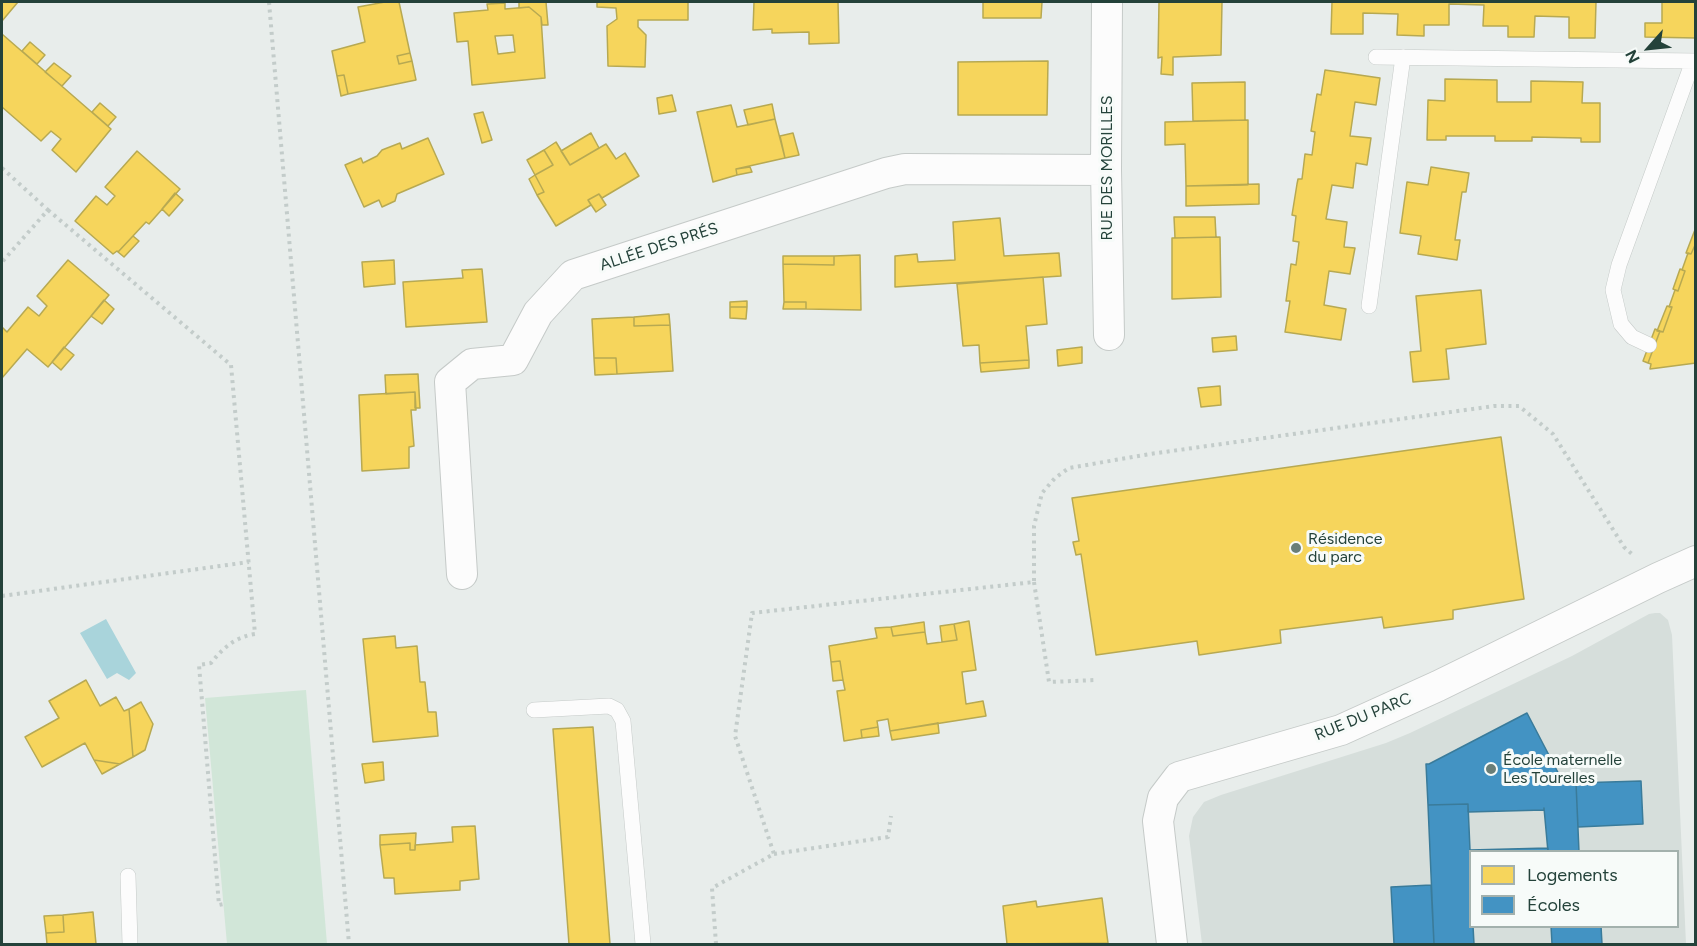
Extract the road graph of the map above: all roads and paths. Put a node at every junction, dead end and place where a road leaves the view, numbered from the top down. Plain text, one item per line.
1 (269, 2) edge
2 (1107, 2) edge
3 (1376, 57) dead end
4 (1403, 57) junction
5 (1694, 61) edge
6 (2, 168) edge
7 (1106, 170) junction
8 (48, 210) junction
9 (2, 262) edge
10 (1369, 306) dead end
11 (1109, 335) dead end
12 (1649, 345) dead end
13 (1695, 561) edge
14 (249, 562) junction
15 (462, 574) dead end
16 (1658, 578) junction
17 (1034, 582) junction
18 (2, 596) edge
19 (1096, 680) dead end
20 (534, 710) dead end
21 (891, 816) dead end
22 (774, 854) junction
23 (128, 876) dead end
24 (224, 904) dead end
25 (130, 945) edge
26 (349, 945) edge
27 (643, 945) edge
28 (716, 945) edge
29 (1172, 945) edge

1 - 26 path
2 - 7 street, RUE DES MORILLES
3 - 4 lane
4 - 5 lane
4 - 10 lane
5 - 12 lane
6 - 8 path
7 - 11 street, RUE DES MORILLES
7 - 15 street, ALLÉE DES PRÉS
8 - 9 path
8 - 14 path
13 - 16 street, RUE DU PARC
14 - 18 path
14 - 24 path
16 - 17 path
16 - 29 street, RUE DU PARC
17 - 19 path
17 - 22 path
20 - 27 lane
21 - 22 path
22 - 28 path
23 - 25 lane

